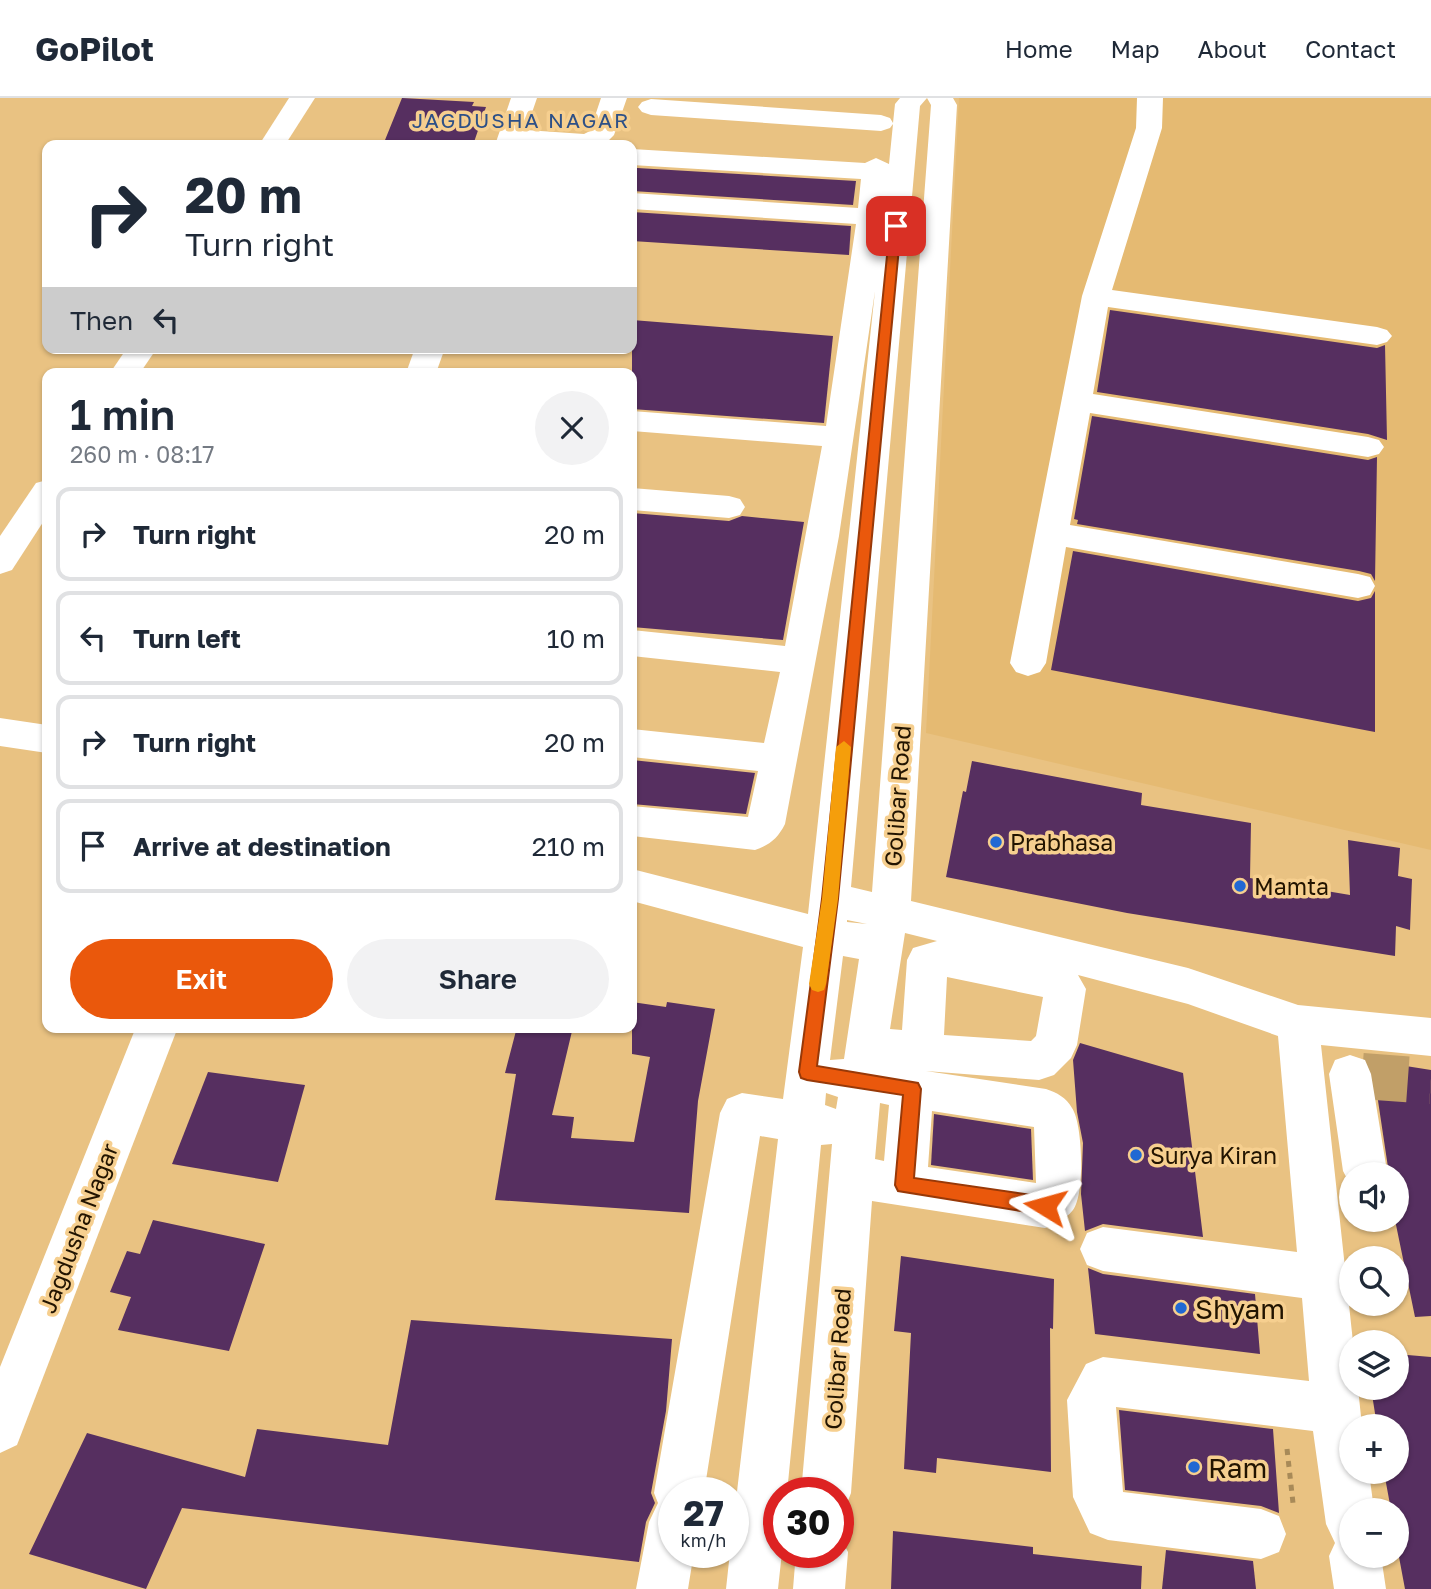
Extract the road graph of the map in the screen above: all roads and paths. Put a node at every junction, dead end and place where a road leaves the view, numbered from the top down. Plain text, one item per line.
1 (302, 98) edge
2 (524, 98) edge
3 (614, 98) edge
4 (914, 98) edge
5 (940, 98) edge
6 (1150, 98) edge
7 (651, 107) dead end
8 (882, 111) edge
9 (275, 140) edge
10 (510, 140) edge
11 (596, 140) edge
12 (637, 157) edge
13 (905, 173) junction
14 (637, 201) edge
15 (870, 217) junction
16 (1097, 296) junction
17 (1377, 336) dead end
18 (1077, 401) junction
19 (637, 421) edge
20 (838, 437) junction
21 (1368, 447) dead end
22 (42, 499) edge
23 (637, 499) edge
24 (729, 507) dead end
25 (1052, 533) junction
26 (0, 562) edge
27 (1358, 586) dead end
28 (637, 644) edge
29 (800, 661) junction
30 (1028, 663) dead end
31 (0, 732) edge
32 (42, 738) edge
33 (637, 744) edge
34 (778, 759) junction
35 (637, 822) edge
36 (637, 886) edge
37 (827, 917) junction
38 (886, 930) junction
39 (1298, 1024) junction
40 (155, 1033) edge
41 (1431, 1037) edge
42 (864, 1063) junction
43 (1302, 1069) junction
44 (917, 1070) junction
45 (807, 1072) junction
46 (802, 1122) junction
47 (855, 1130) junction
48 (1364, 1162) edge
49 (851, 1177) junction
50 (904, 1185) junction
51 (1103, 1249) dead end
52 (1323, 1278) junction
53 (779, 1321) junction
54 (839, 1330) junction
55 (1282, 1401) junction
56 (1336, 1409) junction
57 (0, 1428) edge
58 (682, 1477) edge
59 (827, 1477) edge
60 (1348, 1498) edge
61 (1261, 1534) joint
62 (666, 1568) edge
63 (821, 1568) edge
64 (1357, 1568) edge
65 (662, 1589) edge
66 (751, 1589) edge
67 (819, 1589) edge
68 (1360, 1589) edge

1 - 9 street
2 - 10 street
3 - 11 street
4 - 13 street
5 - 13 street, Golibar Road
6 - 16 street
7 - 8 street
8 - 13 street
12 - 13 street
13 - 15 street
13 - 37 street
13 - 38 street, Golibar Road
14 - 15 street
15 - 20 street
16 - 17 street
16 - 18 street
18 - 21 street
18 - 25 street
19 - 20 street
20 - 29 street
22 - 26 street
23 - 24 street
25 - 27 street
25 - 30 street
28 - 29 street
29 - 34 street
31 - 32 street
33 - 34 street
34 - 35 street
36 - 37 street
37 - 38 street
37 - 45 street
38 - 39 street
38 - 42 street, Golibar Road
39 - 41 street
39 - 43 street
40 - 57 street, Jagdusha Nagar
42 - 44 street
42 - 45 street
42 - 47 street, Golibar Road
43 - 48 street
43 - 52 street
44 - 50 street
44 - 50 street
45 - 46 street
46 - 47 street
46 - 53 street
46 - 58 street
47 - 49 street, Golibar Road
49 - 50 street
49 - 54 street, Golibar Road
51 - 52 street
52 - 56 street
53 - 54 street
53 - 66 street
54 - 59 street, Golibar Road
55 - 56 street
55 - 61 path
55 - 61 street
56 - 60 street
62 - 65 street
63 - 67 street
64 - 68 street

